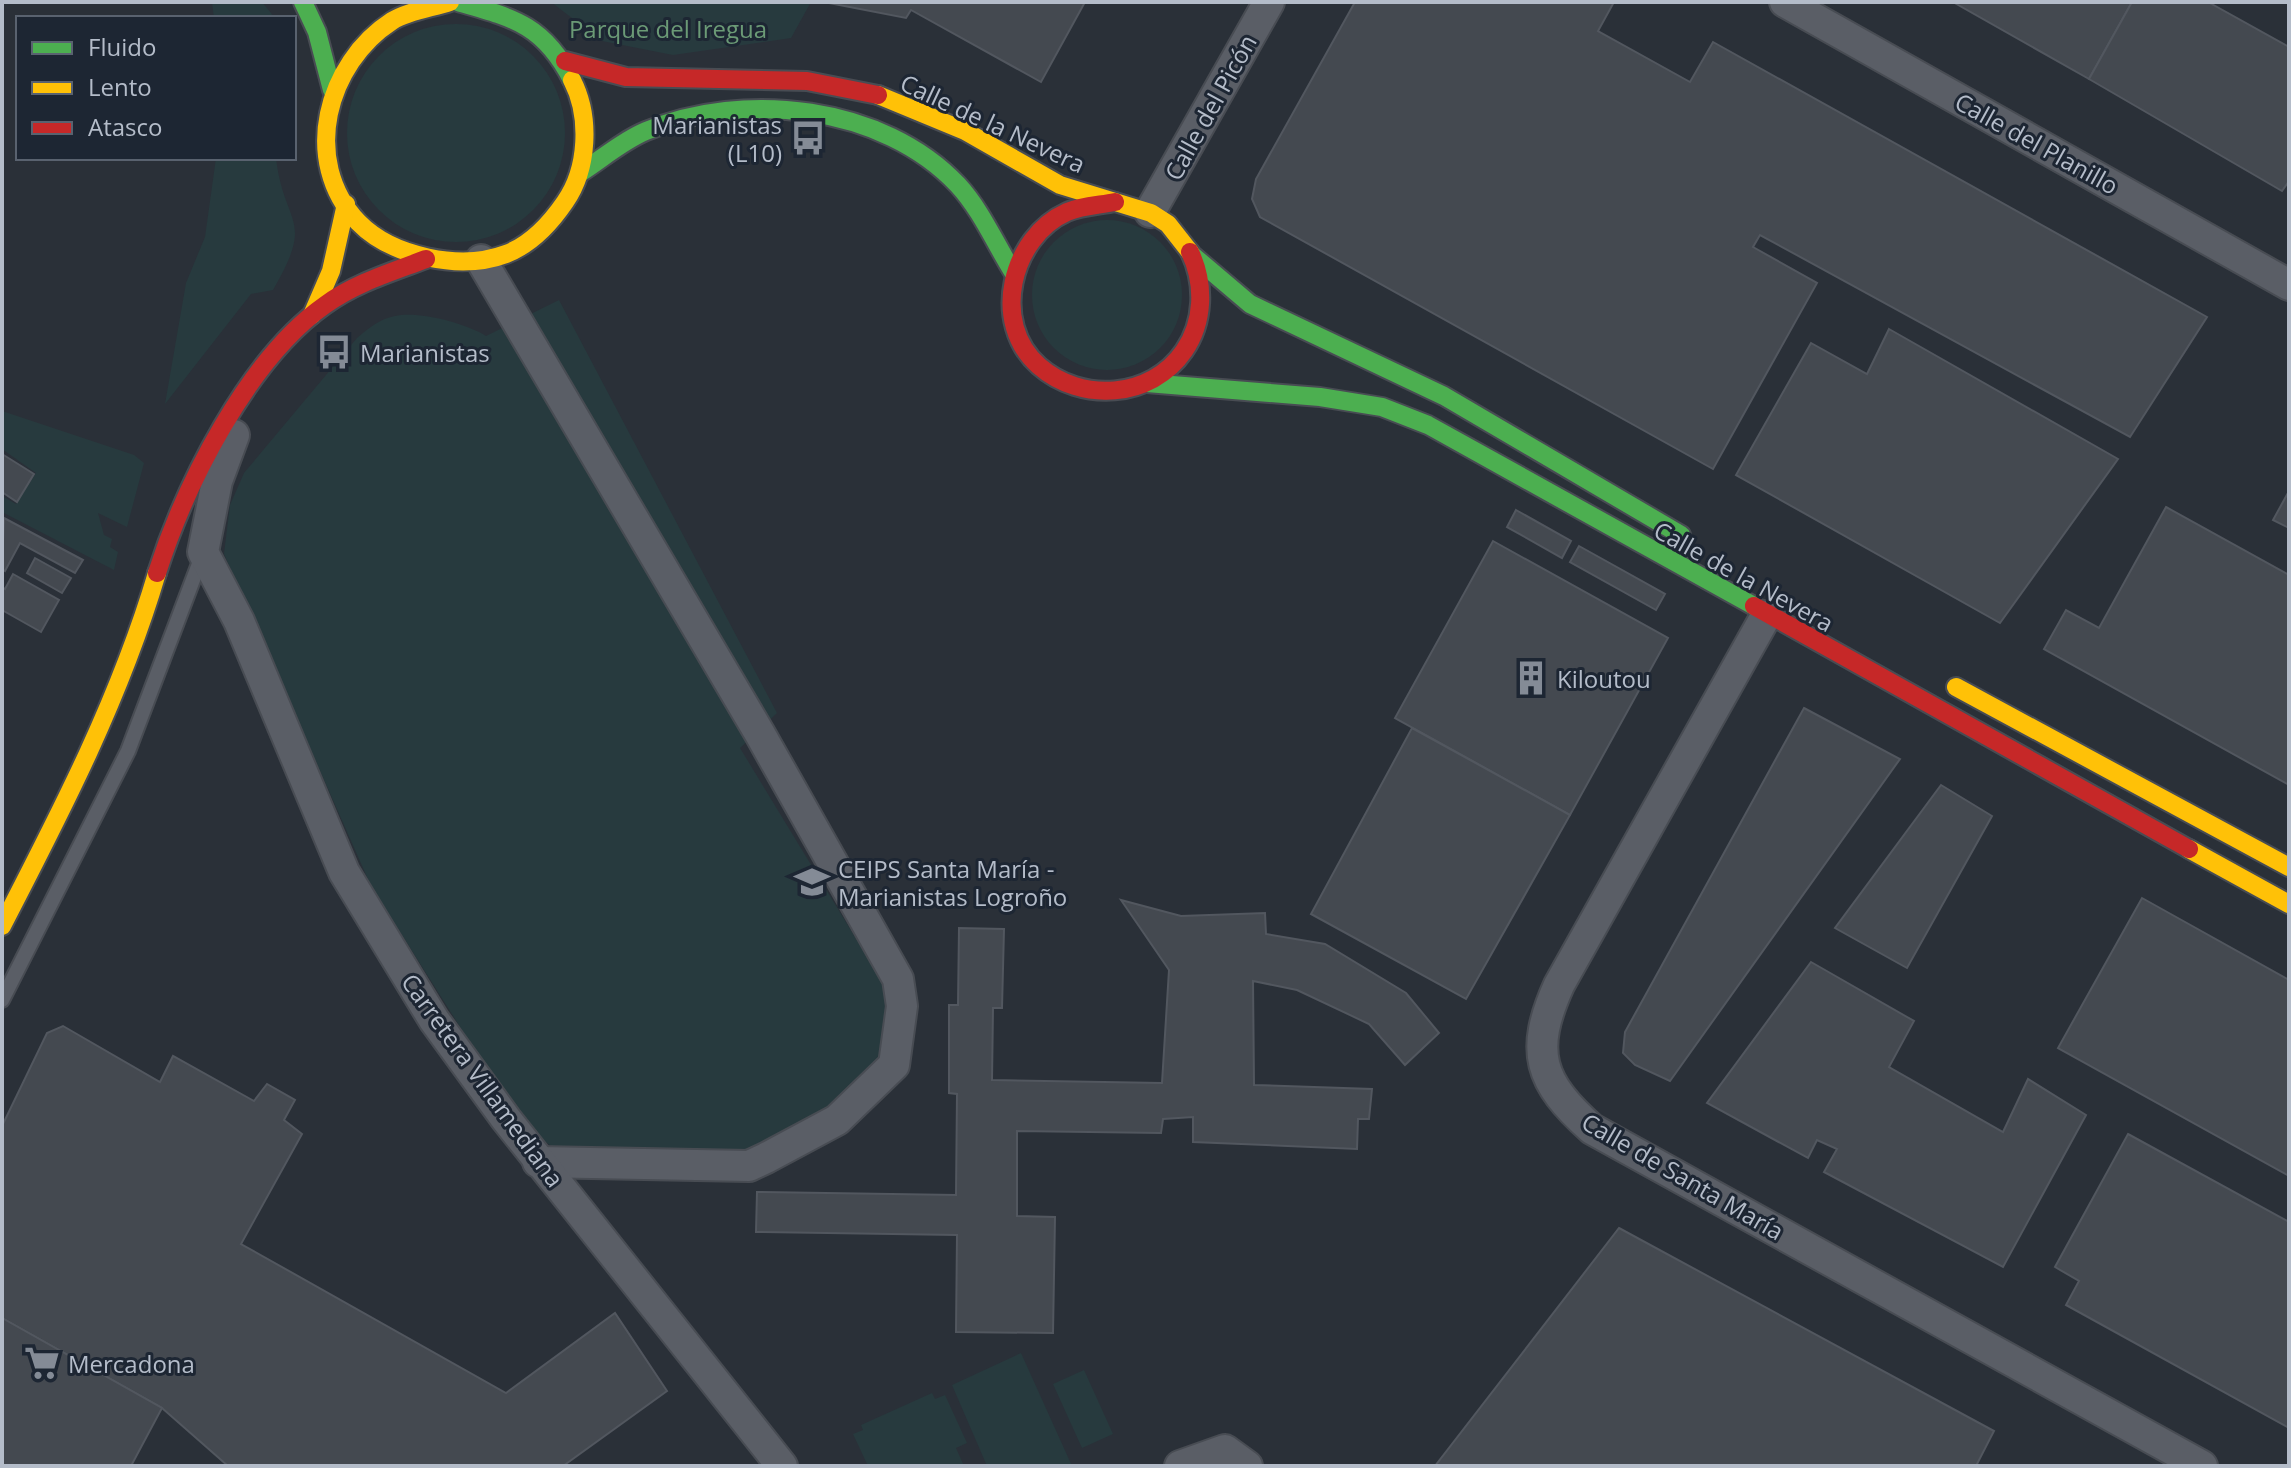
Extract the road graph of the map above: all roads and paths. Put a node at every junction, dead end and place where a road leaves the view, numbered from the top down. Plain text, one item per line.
1 (303, 2) edge
2 (396, 2) edge
3 (450, 2) edge
4 (458, 2) edge
5 (1269, 2) edge
6 (1785, 2) edge
7 (420, 6) junction
8 (565, 61) junction
9 (332, 90) junction
10 (580, 173) junction
11 (1115, 202) junction
12 (346, 204) junction
13 (1150, 212) junction
14 (1191, 254) junction
15 (426, 259) junction
16 (481, 260) junction
17 (1013, 272) junction
18 (2289, 285) edge
19 (312, 315) junction
20 (1147, 383) junction
21 (254, 384) junction
22 (1691, 541) dead end
23 (203, 552) junction
24 (1766, 616) junction
25 (1934, 676) dead end
26 (2289, 867) edge
27 (2289, 904) edge
28 (2, 926) edge
29 (2, 1000) edge
30 (538, 1162) junction
31 (782, 1466) edge
32 (1180, 1466) edge
33 (1247, 1466) edge
34 (2202, 1466) edge

1 - 9 main road
2 - 7 main road
3 - 7 main road
4 - 8 main road
5 - 13 street, Calle del Picón
6 - 18 street, Calle del Planillo
7 - 9 main road
8 - 10 main road
8 - 11 main road, Calle de la Nevera
9 - 12 main road
10 - 16 main road
10 - 17 main road
11 - 13 main road
11 - 17 main road
12 - 15 main road
12 - 19 main road
13 - 14 main road
14 - 20 main road
14 - 22 main road, Calle de la Nevera
15 - 16 main road
15 - 19 main road
16 - 30 street
17 - 20 main road
19 - 21 main road
20 - 24 main road, Calle de la Nevera
21 - 23 street
21 - 28 main road
23 - 29 lane
23 - 30 street, Carretera Villamediana
24 - 27 main road, Calle de la Nevera
24 - 34 street, Calle de Santa María
25 - 26 main road
30 - 31 street, Carretera Villamediana
32 - 33 street

